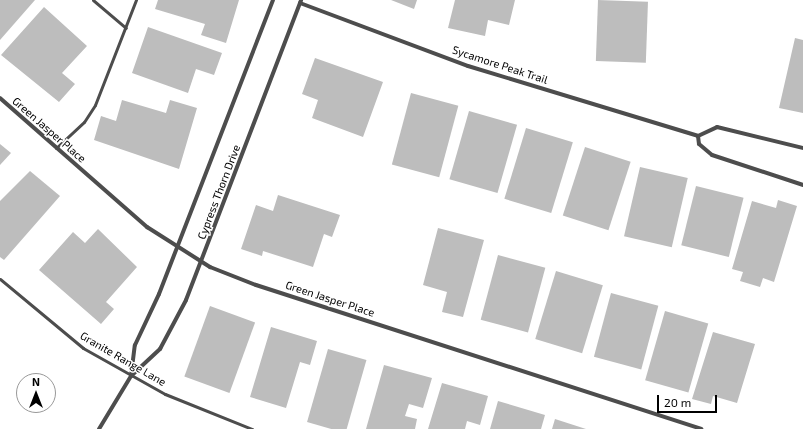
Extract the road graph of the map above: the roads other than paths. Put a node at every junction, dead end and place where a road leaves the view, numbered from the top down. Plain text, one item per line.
1 (92, 0) edge
2 (136, 0) edge
3 (272, 0) edge
4 (301, 1) edge
5 (126, 28) junction
6 (0, 98) edge
7 (698, 136) junction
8 (56, 148) junction
9 (803, 148) edge
10 (803, 185) edge
11 (176, 248) junction
12 (202, 263) junction
13 (0, 279) edge
14 (130, 376) junction
15 (100, 429) edge
16 (252, 429) edge
17 (700, 429) edge

1 - 5 lane
2 - 5 lane
3 - 11 street, Cypress Thorn Drive
4 - 7 street, Sycamore Peak Trail
4 - 12 street, Cypress Thorn Drive
5 - 8 lane
6 - 8 street, Green Jasper Place
7 - 9 street
7 - 10 street
8 - 11 street, Green Jasper Place
11 - 12 street, Green Jasper Place
11 - 14 street, Cypress Thorn Drive
12 - 14 street, Cypress Thorn Drive
12 - 17 street, Green Jasper Place
13 - 14 lane, Granite Range Lane
14 - 15 street, Cypress Thorn Drive
14 - 16 lane, Granite Range Lane

